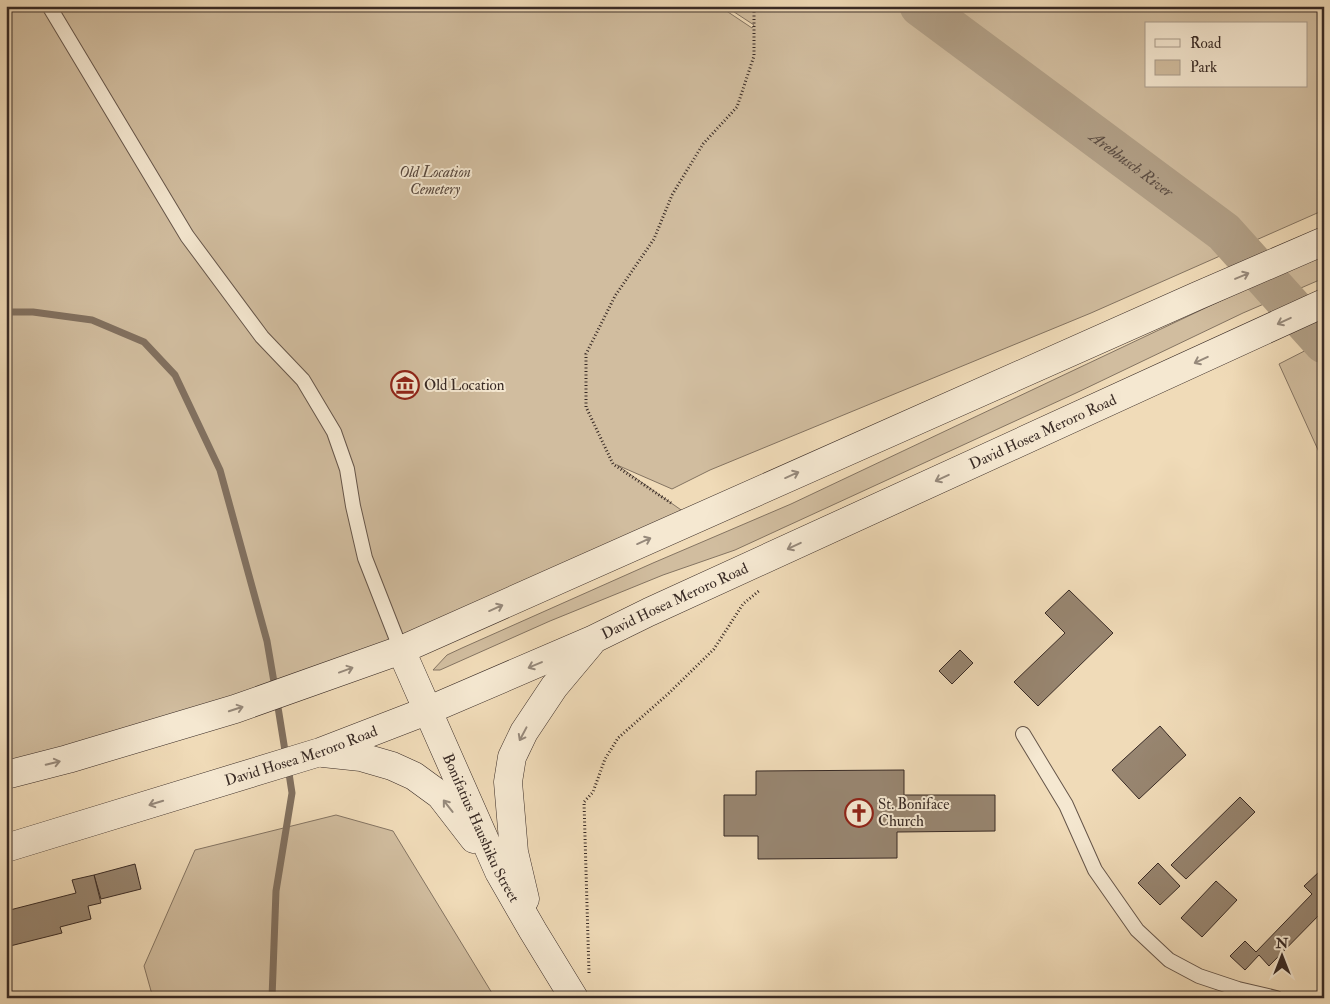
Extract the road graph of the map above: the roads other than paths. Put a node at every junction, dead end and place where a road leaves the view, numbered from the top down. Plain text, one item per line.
1 (49, 6) edge
2 (1316, 245) edge
3 (1324, 303) edge
4 (594, 639) junction
5 (402, 650) junction
6 (429, 710) junction
7 (1023, 734) dead end
8 (314, 754) junction
9 (6, 775) edge
10 (6, 848) edge
11 (499, 872) junction
12 (533, 931) junction
13 (574, 998) edge
14 (1276, 998) edge

1 - 5 lane
5 -> 2 main road
3 -> 4 main road, David Hosea Meroro Road
4 -> 6 main road, David Hosea Meroro Road
4 -> 12 main road
5 - 6 main road, Bonifatius Haushiku Street
9 -> 5 main road
6 - 8 main road, David Hosea Meroro Road
6 - 11 main road, Bonifatius Haushiku Street
7 - 14 lane
8 -> 10 main road, David Hosea Meroro Road
11 -> 8 main road
11 - 12 main road, Bonifatius Haushiku Street
12 - 13 main road, Bonifatius Haushiku Street

